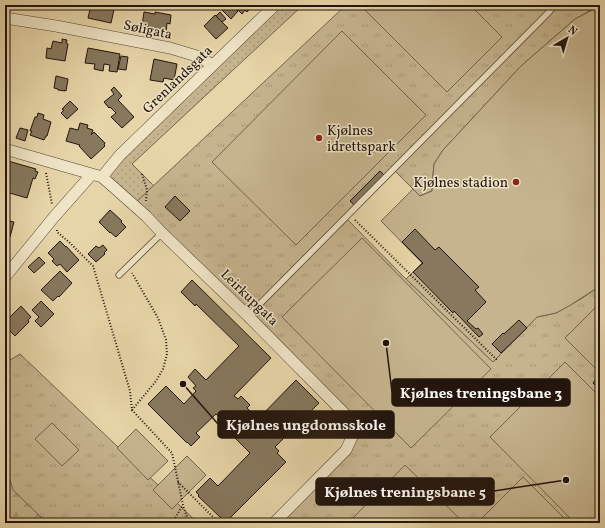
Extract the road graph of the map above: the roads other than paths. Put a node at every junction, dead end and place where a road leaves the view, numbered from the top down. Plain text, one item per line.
1 (275, 5) edge
2 (555, 5) edge
3 (5, 18) edge
4 (212, 65) junction
5 (5, 149) edge
6 (97, 175) junction
7 (162, 233) junction
8 (119, 275) dead end
9 (5, 277) edge
10 (248, 316) junction
11 (277, 523) edge

1 - 4 street, Grenlandsgata
2 - 10 lane
3 - 4 street, Søligata
4 - 6 street, Grenlandsgata
5 - 6 street, Leirkupgata
6 - 7 street, Leirkupgata
6 - 9 street, Grenlandsgata
7 - 8 lane
7 - 10 street, Leirkupgata
10 - 11 street, Leirkupgata

